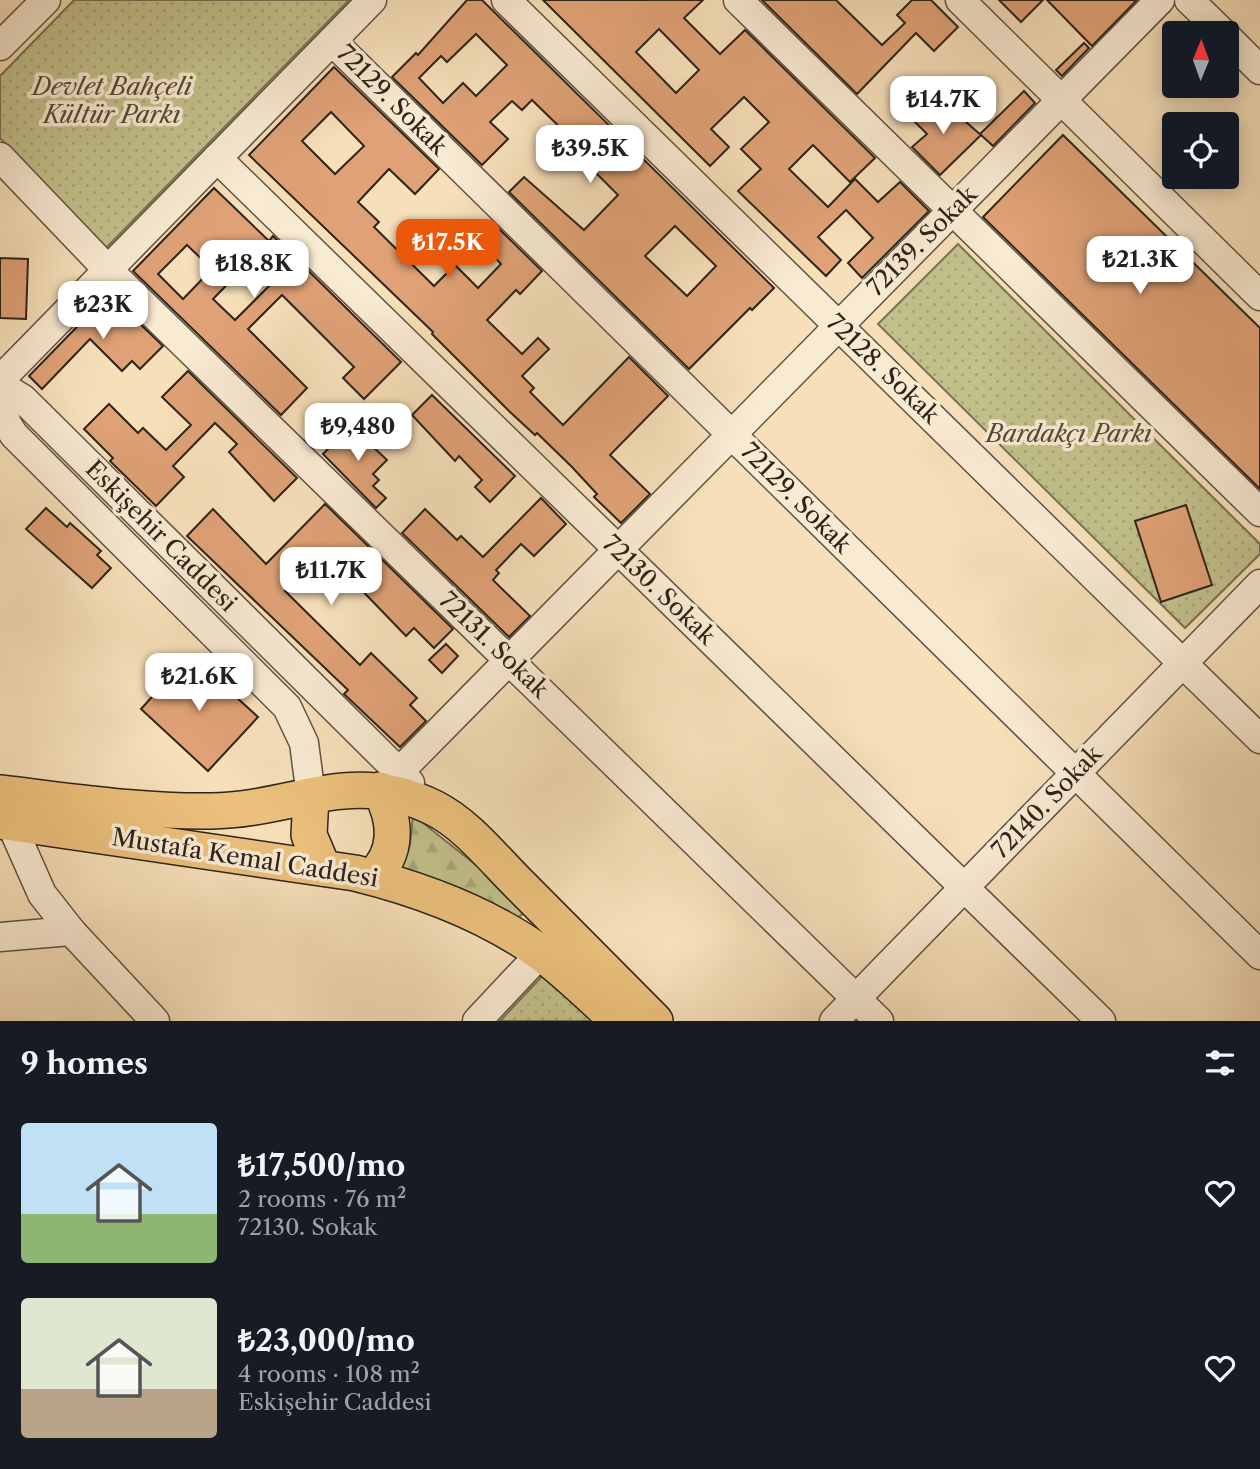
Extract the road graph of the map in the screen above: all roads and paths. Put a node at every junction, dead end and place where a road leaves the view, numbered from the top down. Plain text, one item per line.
1 (46, 0) edge
2 (372, 0) edge
3 (506, 0) edge
4 (738, 0) edge
5 (960, 0) edge
6 (1160, 0) edge
7 (1189, 0) edge
8 (1211, 21) edge
9 (332, 41) junction
10 (0, 46) edge
11 (1239, 49) edge
12 (1260, 70) edge
13 (1061, 99) junction
14 (0, 157) edge
15 (217, 158) junction
16 (952, 210) junction
17 (108, 270) junction
18 (1260, 296) edge
19 (839, 326) junction
20 (0, 383) edge
21 (0, 401) edge
22 (731, 434) junction
23 (1260, 513) edge
24 (618, 549) junction
25 (1260, 584) edge
26 (509, 660) junction
27 (1183, 663) junction
28 (1260, 739) edge
29 (1075, 773) junction
30 (389, 781) junction
31 (311, 796) junction
32 (3, 809) edge
33 (323, 868) junction
34 (372, 877) junction
35 (964, 888) junction
36 (71, 931) junction
37 (0, 937) edge
38 (541, 953) junction
39 (1260, 955) edge
40 (856, 999) junction
41 (155, 1021) edge
42 (477, 1021) edge
43 (618, 1021) edge
44 (655, 1021) edge
45 (834, 1021) edge
46 (878, 1021) edge
47 (1101, 1021) edge

1 - 10 street
2 - 9 street, Eskişehir Caddesi
3 - 19 street, 72128. Sokak
4 - 16 street
5 - 13 street
6 - 13 street, 72139. Sokak
7 - 8 street
9 - 15 street, Eskişehir Caddesi
9 - 22 street, 72129. Sokak
11 - 12 street
13 - 16 street, 72139. Sokak
13 - 18 street
14 - 17 street, 72131. Sokak
15 - 17 street, Eskişehir Caddesi
15 - 24 street, 72130. Sokak
16 - 19 street, 72139. Sokak
16 - 23 street
17 - 20 street, Eskişehir Caddesi
17 - 26 street, 72131. Sokak
19 - 22 street, 72139. Sokak
19 - 27 street, 72128. Sokak
20 - 30 street, Eskişehir Caddesi
21 - 31 street, Eskişehir Caddesi
22 - 24 street, 72139. Sokak
22 - 29 street, 72129. Sokak
24 - 26 street, 72139. Sokak
24 - 35 street, 72130. Sokak
25 - 27 street, 72140. Sokak
26 - 30 street, 72139. Sokak
26 - 40 street, 72131. Sokak
27 - 28 street, 72128. Sokak
27 - 29 street, 72140. Sokak
29 - 35 street, 72140. Sokak
29 - 39 street, 72129. Sokak
30 - 31 main road, Mustafa Kemal Caddesi
30 - 34 main road
30 - 44 main road, Mustafa Kemal Caddesi
31 - 32 main road, Mustafa Kemal Caddesi
31 - 33 main road
32 - 33 main road, Mustafa Kemal Caddesi
32 - 36 street
33 - 34 main road, Mustafa Kemal Caddesi
34 - 38 main road, Mustafa Kemal Caddesi
35 - 40 street, 72140. Sokak
35 - 47 street, 72130. Sokak
36 - 37 street
36 - 41 street
38 - 42 street
38 - 43 main road, Mustafa Kemal Caddesi
40 - 45 street, 72140. Sokak
40 - 46 street, 72131. Sokak

